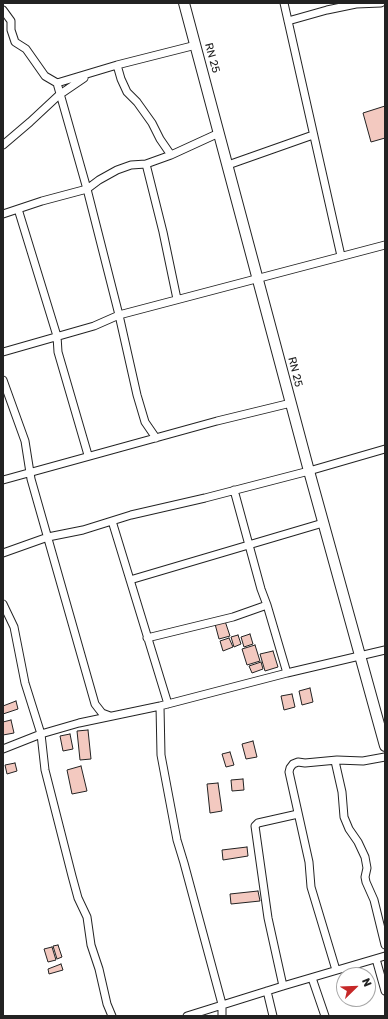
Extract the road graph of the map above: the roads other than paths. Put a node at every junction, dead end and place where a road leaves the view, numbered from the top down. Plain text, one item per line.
1 (184, 3) edge
2 (284, 3) edge
3 (381, 3) edge
4 (3, 10) edge
5 (288, 21) junction
6 (196, 45) junction
7 (117, 65) junction
8 (90, 73) junction
9 (56, 83) junction
10 (59, 95) junction
11 (219, 133) junction
12 (313, 136) junction
13 (3, 145) edge
14 (171, 156) junction
15 (146, 164) junction
16 (228, 165) junction
17 (87, 189) junction
18 (18, 209) junction
19 (3, 214) edge
20 (385, 245) edge
21 (341, 256) junction
22 (258, 278) junction
23 (177, 299) junction
24 (119, 315) junction
25 (57, 336) junction
26 (3, 352) edge
27 (3, 380) edge
28 (291, 403) junction
29 (156, 438) junction
30 (385, 449) edge
31 (88, 455) junction
32 (309, 471) junction
33 (30, 472) junction
34 (3, 480) edge
35 (234, 490) junction
36 (112, 521) junction
37 (323, 523) junction
38 (48, 537) junction
39 (249, 545) junction
40 (3, 552) edge
41 (130, 580) junction
42 (3, 604) edge
43 (267, 604) junction
44 (147, 638) junction
45 (385, 650) edge
46 (360, 655) junction
47 (287, 673) junction
48 (168, 704) junction
49 (160, 706) junction
50 (110, 716) junction
51 (41, 734) junction
52 (385, 746) edge
53 (3, 749) edge
54 (385, 758) edge
55 (335, 761) junction
56 (298, 814) junction
57 (385, 945) edge
58 (385, 956) edge
59 (376, 959) junction
60 (347, 967) edge
61 (336, 970) joint
62 (312, 978) junction
63 (283, 986) junction
64 (267, 991) junction
65 (385, 991) edge
66 (222, 1004) junction
67 (112, 1016) edge
68 (187, 1016) edge
69 (222, 1016) edge
70 (273, 1016) edge
71 (325, 1016) edge

1 - 6 main road, RN 25 / RN 25
2 - 5 street
3 - 5 street
4 - 9 street
5 - 12 street
6 - 7 street
6 - 11 main road, RN 25 / RN 25
7 - 8 street
7 - 14 street
8 - 9 street
8 - 10 street
9 - 10 street
10 - 13 street
10 - 17 street
11 - 14 street
11 - 16 main road, RN 25 / RN 25
12 - 16 street
12 - 21 street
14 - 15 street
15 - 17 street
15 - 23 street
16 - 22 main road, RN 25 / RN 25
17 - 18 street
17 - 24 street
18 - 19 street
18 - 25 street
20 - 21 street
21 - 22 street
22 - 23 street
22 - 28 main road, RN 25 / RN 25
23 - 24 street
24 - 25 street
24 - 29 street
25 - 26 street
25 - 31 street
27 - 33 street
28 - 29 street
28 - 32 main road, RN 25 / RN 25
29 - 31 street
30 - 32 street
31 - 33 street
32 - 35 street
32 - 37 main road, RN 25 / RN 25
33 - 34 street
33 - 38 street
35 - 36 street
35 - 39 street
36 - 38 street
36 - 41 street
37 - 39 street
37 - 46 main road, RN 25 / RN 25
38 - 40 street
38 - 50 street
39 - 41 street
39 - 43 street
41 - 44 street
42 - 51 street
43 - 44 street
43 - 47 street
44 - 48 street
45 - 46 street
46 - 47 street
46 - 52 main road, RN 25 / RN 25
47 - 48 street
48 - 49 street
49 - 50 street
49 - 66 street
50 - 51 street
51 - 53 street
51 - 67 street
54 - 55 street
55 - 56 street
55 - 57 street
56 - 61 street
56 - 63 street
58 - 59 street
59 - 60 street
59 - 65 street
61 - 62 street
62 - 63 street
62 - 71 street
63 - 64 street
64 - 66 street
64 - 70 street
66 - 68 street
66 - 69 street

